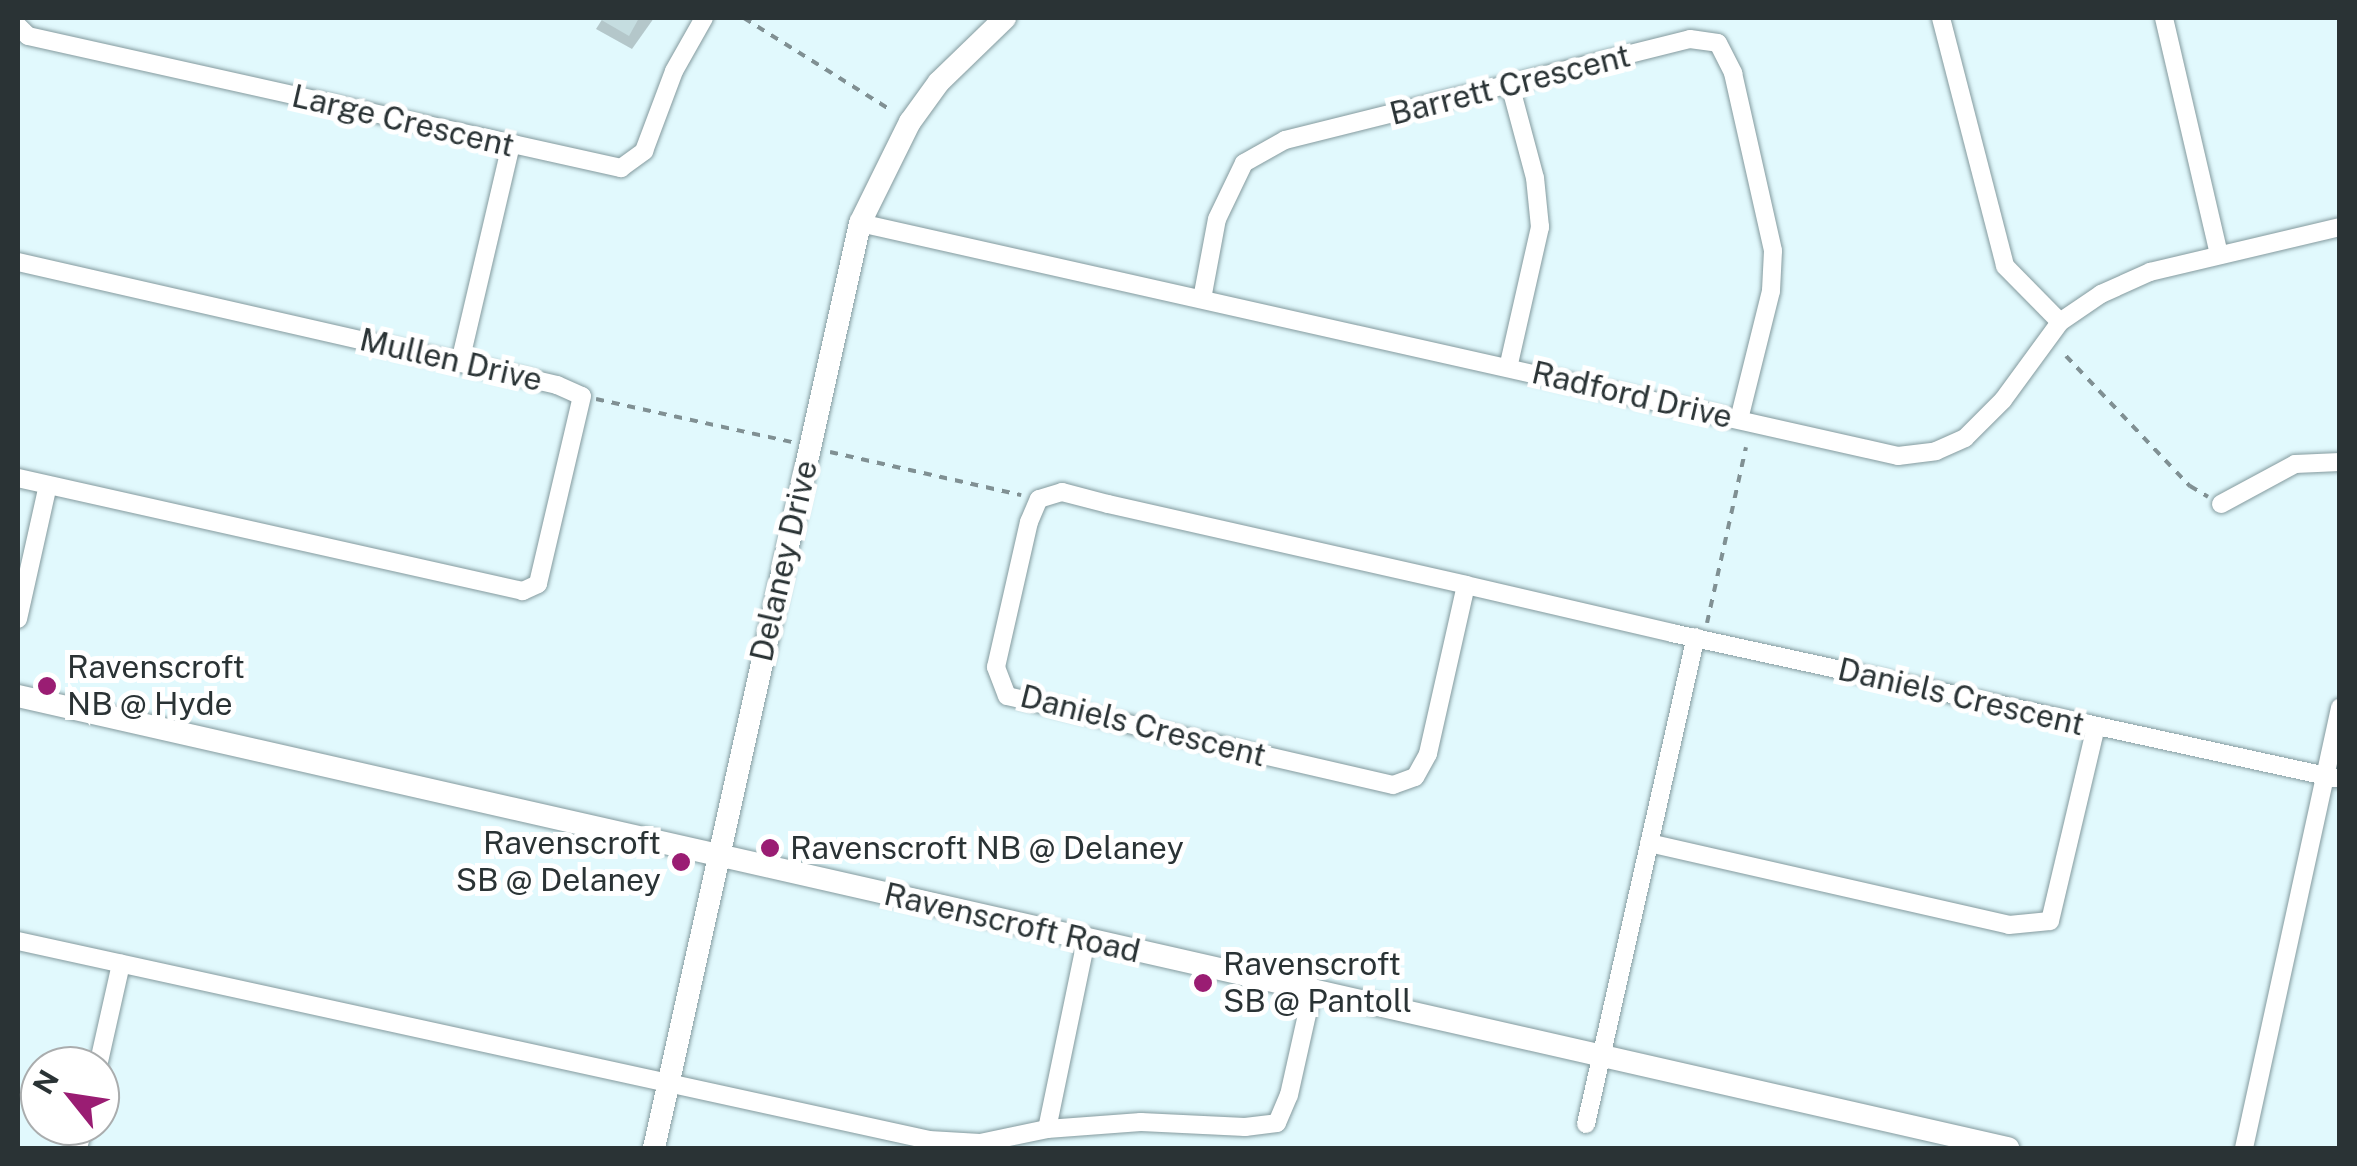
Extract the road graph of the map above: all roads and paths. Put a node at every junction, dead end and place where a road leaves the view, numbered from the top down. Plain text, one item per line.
1 (704, 18) edge
2 (744, 18) edge
3 (1006, 18) edge
4 (1941, 18) edge
5 (2164, 18) edge
6 (18, 26) edge
7 (1510, 85) junction
8 (910, 122) junction
9 (511, 145) junction
10 (860, 223) junction
11 (2340, 228) edge
12 (2218, 254) junction
13 (18, 262) edge
14 (1202, 299) junction
15 (2060, 322) junction
16 (2066, 356) dead end
17 (460, 362) junction
18 (1508, 368) junction
19 (1739, 419) junction
20 (1746, 447) dead end
21 (2340, 462) edge
22 (18, 478) edge
23 (48, 485) junction
24 (2221, 504) joint
25 (1466, 585) junction
26 (18, 619) edge
27 (1696, 638) junction
28 (18, 696) edge
29 (2340, 707) edge
30 (2096, 728) junction
31 (2332, 777) edge
32 (1648, 844) junction
33 (718, 856) junction
34 (18, 941) edge
35 (1086, 941) junction
36 (121, 964) junction
37 (1313, 988) junction
38 (103, 1046) edge
39 (1601, 1055) junction
40 (668, 1084) junction
41 (1586, 1124) dead end
42 (1047, 1129) junction
43 (654, 1148) edge
44 (2008, 1148) edge
45 (2244, 1148) edge

1 - 9 street, Large Crescent
2 - 8 path
3 - 8 street, Delaney Drive
4 - 15 street
5 - 12 street
6 - 9 street, Large Crescent
7 - 14 street, Barrett Crescent
7 - 18 street
7 - 19 street, Barrett Crescent
8 - 10 street, Delaney Drive
9 - 17 street
10 - 14 street, Radford Drive
10 - 33 street, Delaney Drive
11 - 12 street, Radford Drive
12 - 15 street, Radford Drive
13 - 17 street, Mullen Drive
14 - 18 street, Radford Drive
15 - 19 street, Radford Drive
16 - 24 path
17 - 23 street, Mullen Drive
18 - 19 street, Radford Drive
20 - 27 path
21 - 24 street
22 - 23 street, Mullen Drive
23 - 26 street
25 - 25 street, Daniels Crescent
25 - 27 street, Daniels Crescent
27 - 30 street, Daniels Crescent
27 - 32 street
28 - 33 street, Ravenscroft Road
29 - 31 street
30 - 31 street, Daniels Crescent
30 - 32 street
31 - 45 street
32 - 39 street
33 - 35 street, Ravenscroft Road
33 - 40 street, Delaney Drive
34 - 36 street
35 - 37 street, Ravenscroft Road
35 - 42 street
36 - 38 street
36 - 40 street
37 - 39 street, Ravenscroft Road
37 - 42 street
39 - 41 street
39 - 44 street, Ravenscroft Road
40 - 42 street
40 - 43 street, Delaney Drive

